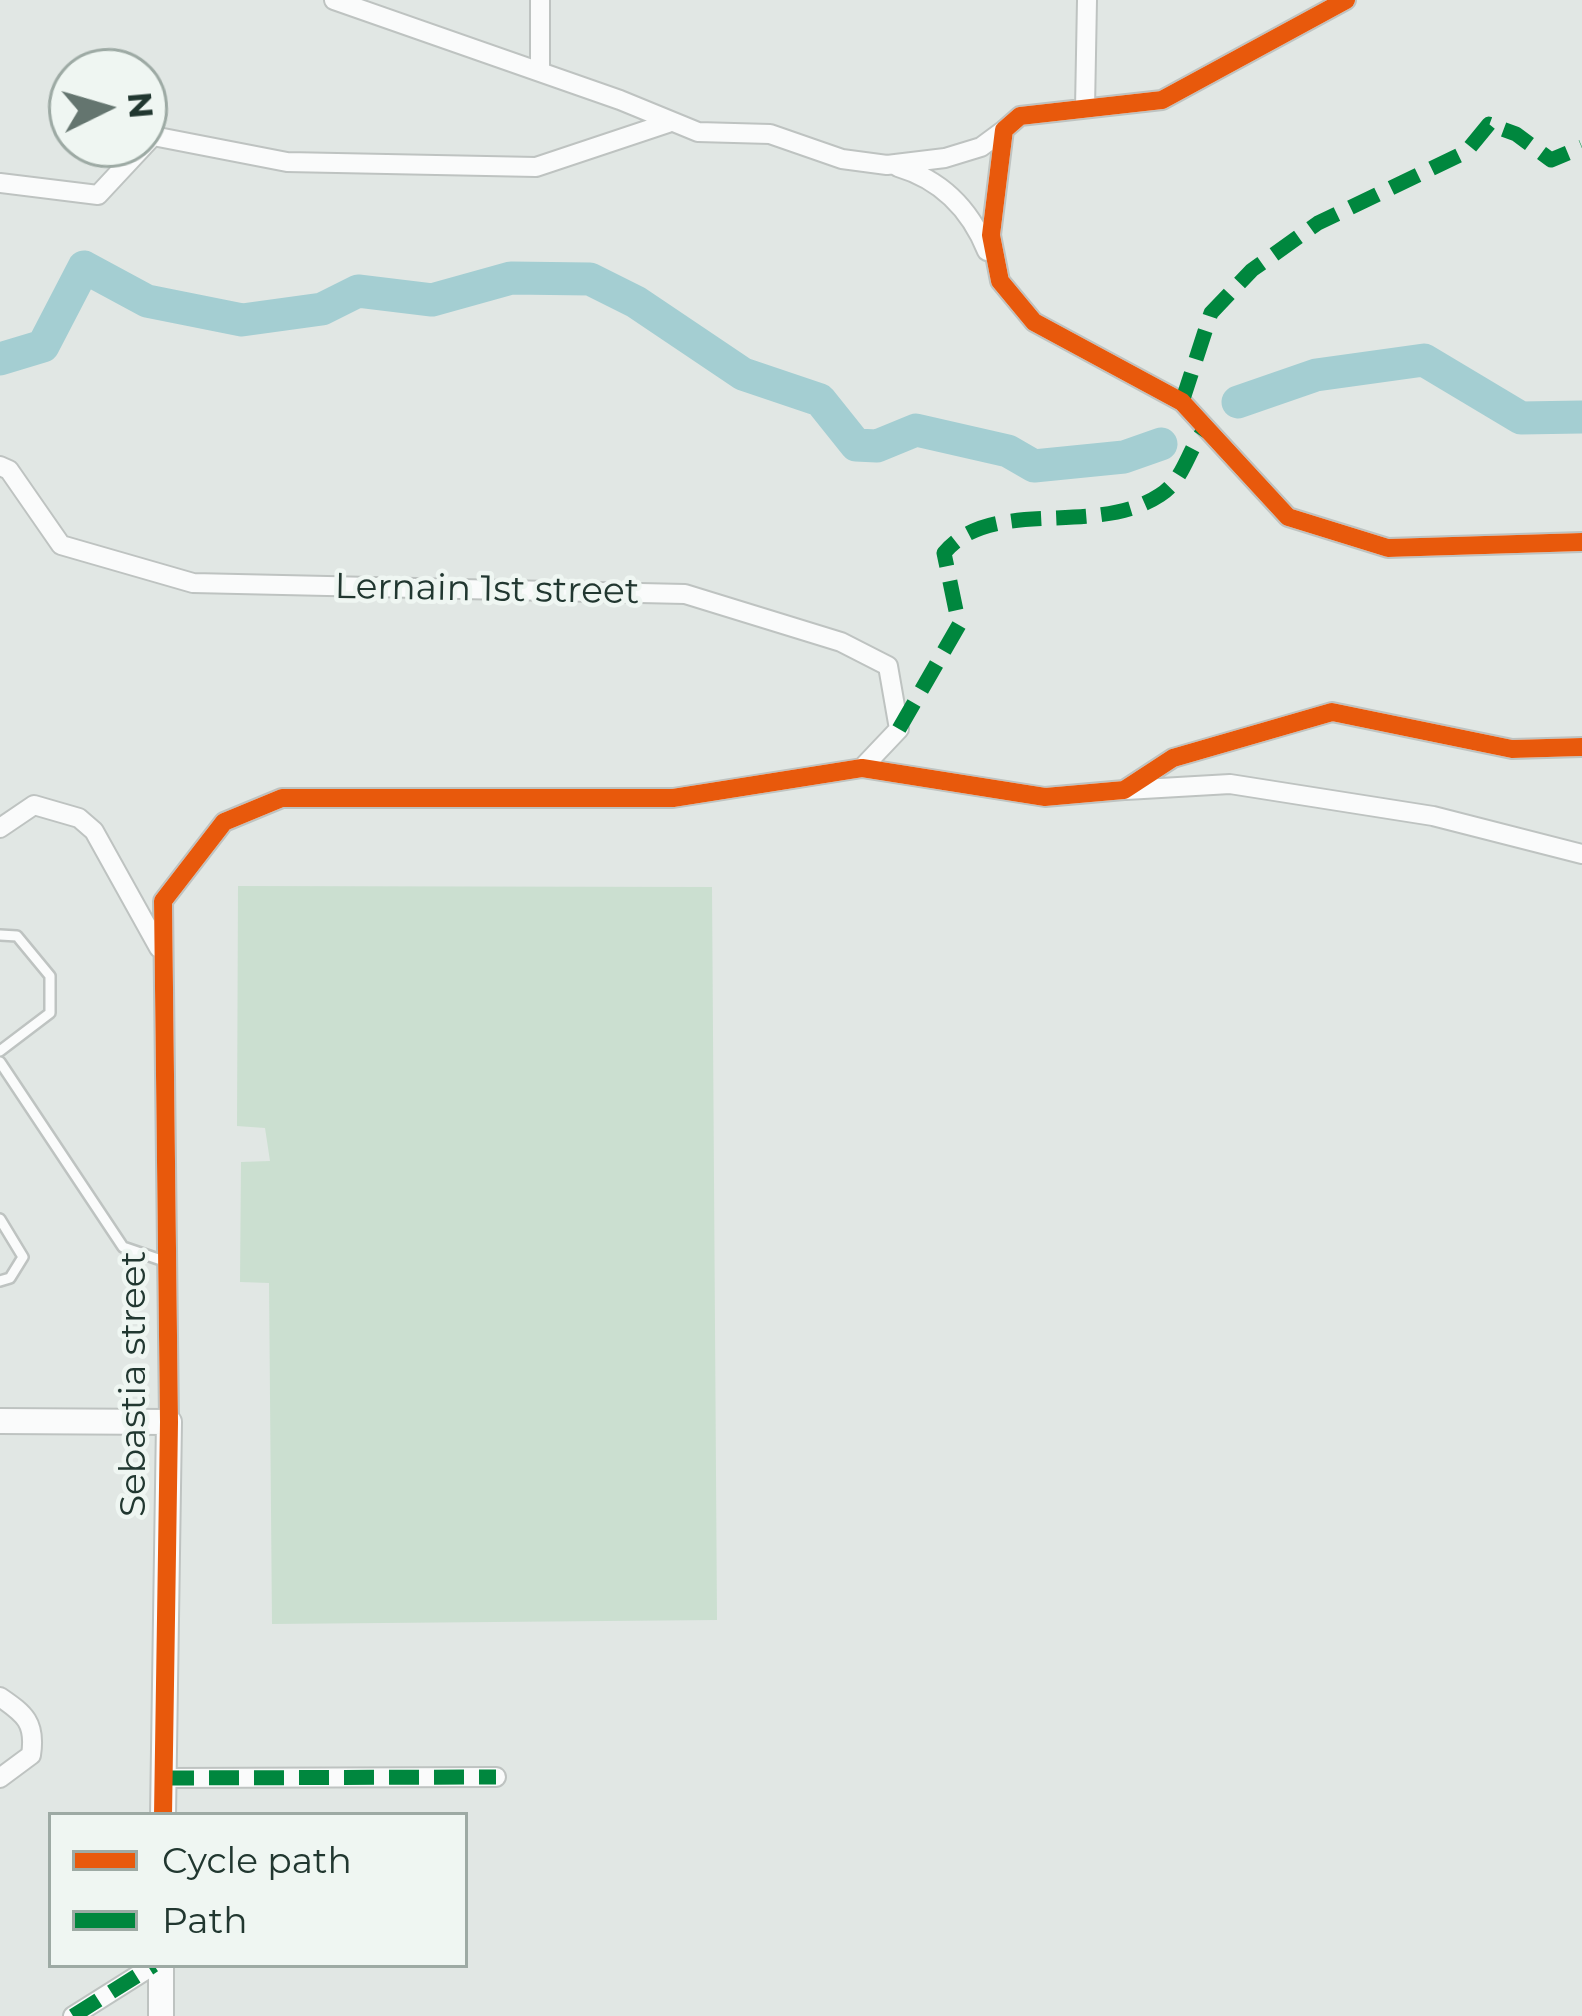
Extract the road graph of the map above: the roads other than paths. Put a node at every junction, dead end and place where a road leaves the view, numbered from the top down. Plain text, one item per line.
1 (334, 0) edge
2 (540, 0) edge
3 (1087, 0) edge
4 (1346, 0) edge
5 (541, 71) junction
6 (1084, 108) junction
7 (668, 123) junction
8 (1004, 130) junction
9 (887, 165) junction
10 (0, 183) edge
11 (1000, 281) junction
12 (0, 466) edge
13 (1582, 542) edge
14 (1582, 747) edge
15 (862, 768) junction
16 (1124, 790) junction
17 (0, 828) edge
18 (1582, 854) edge
19 (0, 935) edge
20 (161, 952) junction
21 (0, 1051) edge
22 (0, 1063) edge
23 (0, 1219) edge
24 (166, 1262) junction
25 (0, 1281) edge
26 (0, 1421) edge
27 (169, 1422) junction
28 (0, 1697) edge
29 (496, 1777) dead end
30 (0, 1778) edge
31 (164, 1778) junction
32 (164, 1812) edge
33 (153, 1968) edge
34 (158, 1968) edge
35 (73, 2016) edge
36 (160, 2016) edge

1 - 5 street
2 - 5 street
3 - 6 street
4 - 6 street
5 - 7 street
6 - 8 street
7 - 9 street
7 - 10 street
8 - 9 street
8 - 11 street
9 - 11 street
11 - 13 street
12 - 15 street, Lernain 1st street
14 - 16 street
15 - 16 street, Sebastia street
15 - 20 street, Sebastia street
16 - 18 street, Sebastia street
17 - 20 street
19 - 21 lane
20 - 24 street, Sebastia street
22 - 24 lane
23 - 25 lane
24 - 27 street, Sebastia street
26 - 27 street
27 - 31 street, Sebastia street
28 - 30 street
29 - 31 street
31 - 32 street, Sebastia street
33 - 35 street
34 - 36 street

